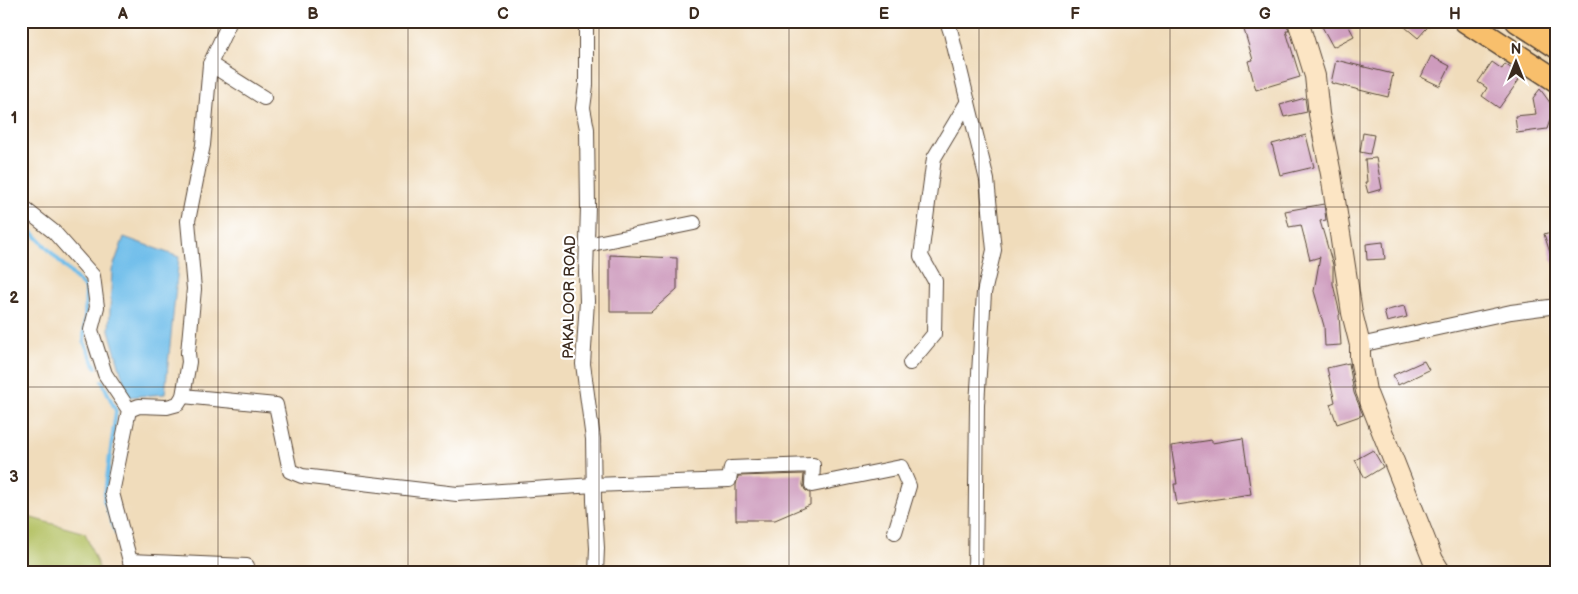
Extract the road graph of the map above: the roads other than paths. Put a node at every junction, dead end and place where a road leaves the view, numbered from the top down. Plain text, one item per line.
1 (230, 21) edge
2 (586, 21) edge
3 (947, 21) edge
4 (1298, 21) edge
5 (1465, 21) edge
6 (1517, 21) edge
7 (1539, 28) edge
8 (1557, 47) edge
9 (210, 64) junction
10 (1557, 81) edge
11 (264, 98) dead end
12 (968, 101) junction
13 (21, 206) edge
14 (694, 222) dead end
15 (587, 245) junction
16 (1557, 306) edge
17 (1360, 345) junction
18 (910, 363) dead end
19 (183, 396) junction
20 (129, 410) junction
21 (594, 485) junction
22 (895, 532) dead end
23 (130, 560) junction
24 (247, 566) dead end
25 (138, 573) edge
26 (596, 573) edge
27 (975, 573) edge
28 (1441, 573) edge

1 - 9 street
2 - 15 street, PAKALOOR ROAD
3 - 12 street
4 - 17 main road
5 - 10 main road
6 - 7 main road
7 - 8 main road
9 - 11 street
9 - 19 street
12 - 18 street
12 - 27 street
13 - 20 street
14 - 15 street
15 - 21 street, PAKALOOR ROAD
16 - 17 street
17 - 28 main road
19 - 20 street
19 - 21 street
20 - 23 street
21 - 22 street
21 - 26 street, PAKALOOR ROAD
23 - 24 street
23 - 25 street

